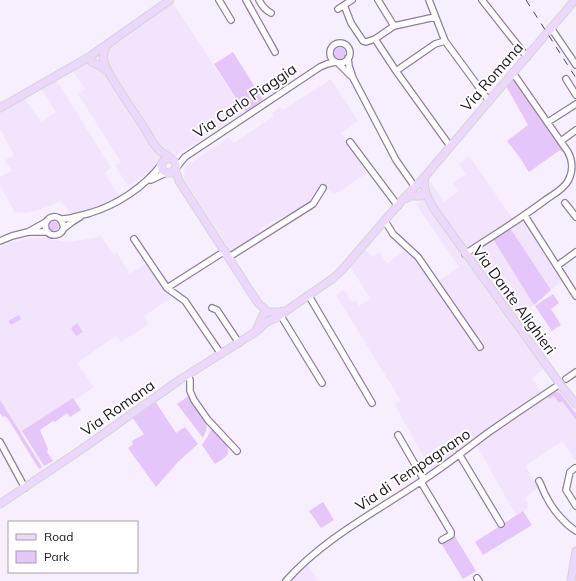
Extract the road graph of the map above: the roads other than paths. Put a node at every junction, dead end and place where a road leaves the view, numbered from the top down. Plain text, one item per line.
1 (170, 0) edge
2 (219, 0) edge
3 (246, 0) edge
4 (259, 0) edge
5 (352, 0) edge
6 (378, 0) edge
7 (429, 0) edge
8 (482, 0) edge
9 (575, 0) edge
10 (344, 5) junction
11 (338, 9) dead end
12 (271, 13) dead end
13 (435, 17) junction
14 (231, 20) dead end
15 (394, 26) junction
16 (551, 28) junction
17 (375, 39) junction
18 (445, 41) junction
19 (275, 52) dead end
20 (330, 52) junction
21 (527, 57) junction
22 (97, 58) junction
23 (348, 58) junction
24 (336, 62) junction
25 (576, 65) edge
26 (320, 67) junction
27 (396, 71) junction
28 (513, 73) junction
29 (353, 78) junction
30 (566, 79) dead end
31 (576, 95) edge
32 (489, 101) junction
33 (576, 104) edge
34 (0, 108) edge
35 (548, 122) junction
36 (576, 130) edge
37 (561, 141) junction
38 (350, 142) dead end
39 (450, 146) junction
40 (158, 150) junction
41 (184, 157) junction
42 (171, 158) junction
43 (161, 164) junction
44 (172, 171) junction
45 (428, 171) junction
46 (145, 183) junction
47 (415, 187) junction
48 (323, 188) dead end
49 (422, 193) junction
50 (400, 203) junction
51 (565, 203) dead end
52 (90, 213) junction
53 (525, 216) junction
54 (576, 217) edge
55 (60, 219) junction
56 (384, 221) junction
57 (46, 222) junction
58 (63, 230) junction
59 (28, 232) junction
60 (48, 232) junction
61 (134, 239) dead end
62 (0, 241) edge
63 (576, 252) edge
64 (227, 254) junction
65 (465, 254) junction
66 (557, 266) junction
67 (168, 288) junction
68 (309, 296) junction
69 (576, 296) edge
70 (212, 308) dead end
71 (284, 313) junction
72 (267, 316) junction
73 (239, 343) junction
74 (480, 347) dead end
75 (221, 354) junction
76 (576, 372) edge
77 (188, 375) junction
78 (566, 379) dead end
79 (322, 383) dead end
80 (560, 384) junction
81 (372, 404) dead end
82 (576, 404) edge
83 (398, 435) dead end
84 (0, 442) edge
85 (237, 451) dead end
86 (459, 454) junction
87 (575, 468) edge
88 (423, 481) junction
89 (539, 481) dead end
90 (25, 488) junction
91 (0, 504) edge
92 (576, 506) edge
93 (501, 524) dead end
94 (576, 531) edge
95 (442, 540) dead end
96 (576, 551) edge
97 (286, 581) edge
98 (571, 581) edge

1 - 22 main road
2 - 14 street
3 - 19 street
4 - 12 street
5 - 10 street
6 - 15 street
7 - 13 street
8 - 21 street
9 - 16 main road, Via Romana
10 - 11 street
10 - 17 street
13 - 15 street
13 - 18 street
15 - 17 street
16 - 21 main road, Via Romana
16 - 25 street
17 - 27 street
18 - 27 street
18 - 32 street
20 - 23 street
20 - 24 street
20 - 26 street, Via Carlo Piaggia
21 - 28 main road, Via Romana
22 - 34 main road
22 - 40 main road
23 - 24 street
23 - 29 street
24 - 26 street, Via Carlo Piaggia
24 - 29 street
26 - 41 street, Via Carlo Piaggia
27 - 39 street
28 - 32 main road, Via Romana
28 - 35 street
29 - 47 street
30 - 31 street
32 - 39 main road, Via Romana
33 - 35 street
35 - 37 street
36 - 37 street
37 - 53 street
38 - 50 street
39 - 45 main road, Via Romana
40 - 42 main road
40 - 43 main road
41 - 42 street
41 - 44 street
42 - 43 main road
42 - 44 main road
43 - 44 main road
43 - 46 street
44 - 46 street
44 - 64 main road
45 - 47 main road, Via Romana
45 - 49 main road, Via Romana
46 - 52 street
47 - 49 main road
47 - 50 main road, Via Romana
48 - 64 street
49 - 50 main road
49 - 65 main road, Via Dante Alighieri
50 - 56 main road, Via Romana
51 - 54 street
52 - 55 street
52 - 58 street
53 - 65 street
53 - 66 street
55 - 57 street
55 - 58 street
56 - 68 main road, Via Romana
56 - 74 street
57 - 59 street
57 - 60 street
58 - 60 street
59 - 60 street
59 - 62 street
61 - 67 street
63 - 66 street
64 - 67 street
64 - 72 main road
65 - 80 main road, Via Dante Alighieri
66 - 69 street
67 - 75 street
68 - 71 main road, Via Romana
68 - 81 street
70 - 73 street
71 - 72 main road, Via Romana
71 - 79 street
72 - 73 main road, Via Romana
73 - 75 main road, Via Romana
75 - 77 main road, Via Romana
76 - 78 street
77 - 85 street
77 - 90 main road, Via Romana
80 - 82 main road, Via Dante Alighieri
80 - 86 street, Via di Tempagnano
83 - 88 street
84 - 90 street
86 - 88 street, Via di Tempagnano
86 - 93 street
87 - 92 street
88 - 95 street
88 - 97 street, Via di Tempagnano
89 - 94 street
90 - 91 main road, Via Romana
96 - 98 main road

